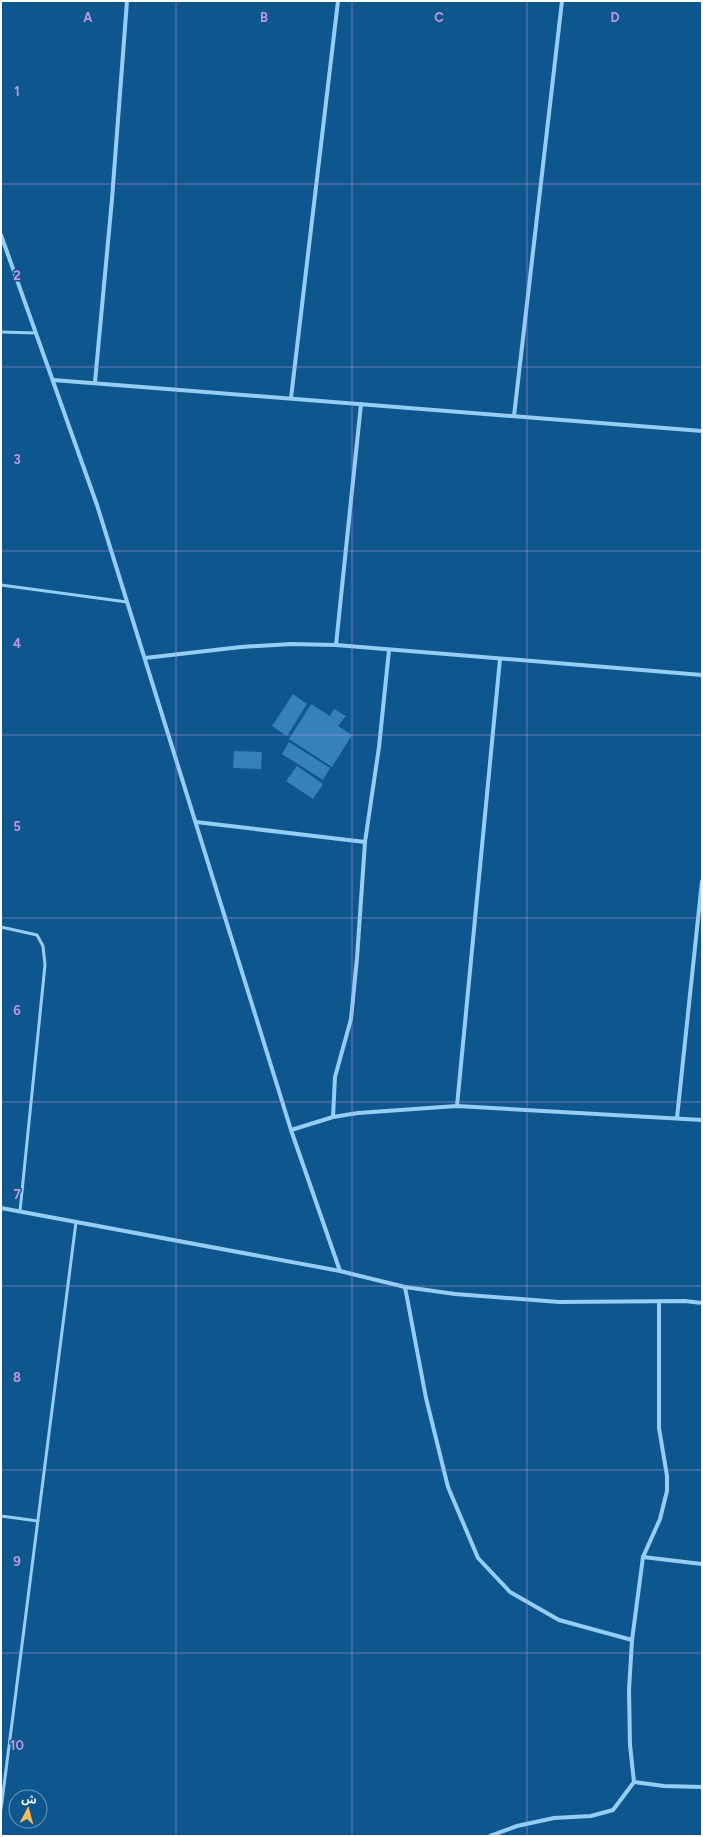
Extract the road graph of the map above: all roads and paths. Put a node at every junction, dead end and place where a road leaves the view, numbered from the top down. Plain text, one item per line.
1 (127, 1) edge
2 (338, 1) edge
3 (562, 1) edge
4 (1, 235) edge
5 (1, 332) edge
6 (36, 333) junction
7 (52, 380) junction
8 (95, 382) junction
9 (292, 398) junction
10 (362, 404) junction
11 (514, 416) junction
12 (702, 431) edge
13 (1, 585) edge
14 (127, 602) junction
15 (336, 645) junction
16 (389, 650) junction
17 (145, 658) junction
18 (500, 658) junction
19 (702, 675) edge
20 (196, 822) junction
21 (365, 842) junction
22 (702, 881) edge
23 (1, 927) edge
24 (457, 1106) junction
25 (333, 1117) junction
26 (677, 1118) junction
27 (702, 1120) edge
28 (291, 1130) junction
29 (1, 1208) edge
30 (20, 1211) junction
31 (76, 1222) junction
32 (340, 1271) junction
33 (405, 1287) junction
34 (659, 1302) junction
35 (702, 1303) edge
36 (1, 1516) edge
37 (38, 1521) junction
38 (643, 1557) junction
39 (702, 1564) edge
40 (632, 1640) junction
41 (634, 1782) junction
42 (702, 1787) edge
43 (1, 1809) edge
44 (490, 1836) edge

1 - 8 street
2 - 9 street
3 - 11 street
4 - 6 street
5 - 6 lane
6 - 7 street
7 - 8 street
7 - 14 street
8 - 9 street
9 - 10 street
10 - 11 street
10 - 15 street
11 - 12 street
13 - 14 lane
14 - 17 street
15 - 16 street
15 - 17 street
16 - 18 street
16 - 21 street
17 - 20 street
18 - 19 street
18 - 24 street
20 - 21 street
20 - 28 street
21 - 25 street
22 - 26 street
23 - 30 lane
24 - 25 street
24 - 26 street
25 - 28 street
26 - 27 street
28 - 32 street
29 - 30 street
30 - 31 street
31 - 32 street
31 - 37 lane
32 - 33 street
33 - 34 street
33 - 40 street
34 - 35 street
34 - 38 street
36 - 37 lane
37 - 43 lane
38 - 39 street
38 - 40 street
40 - 41 street
41 - 42 street
41 - 44 street

